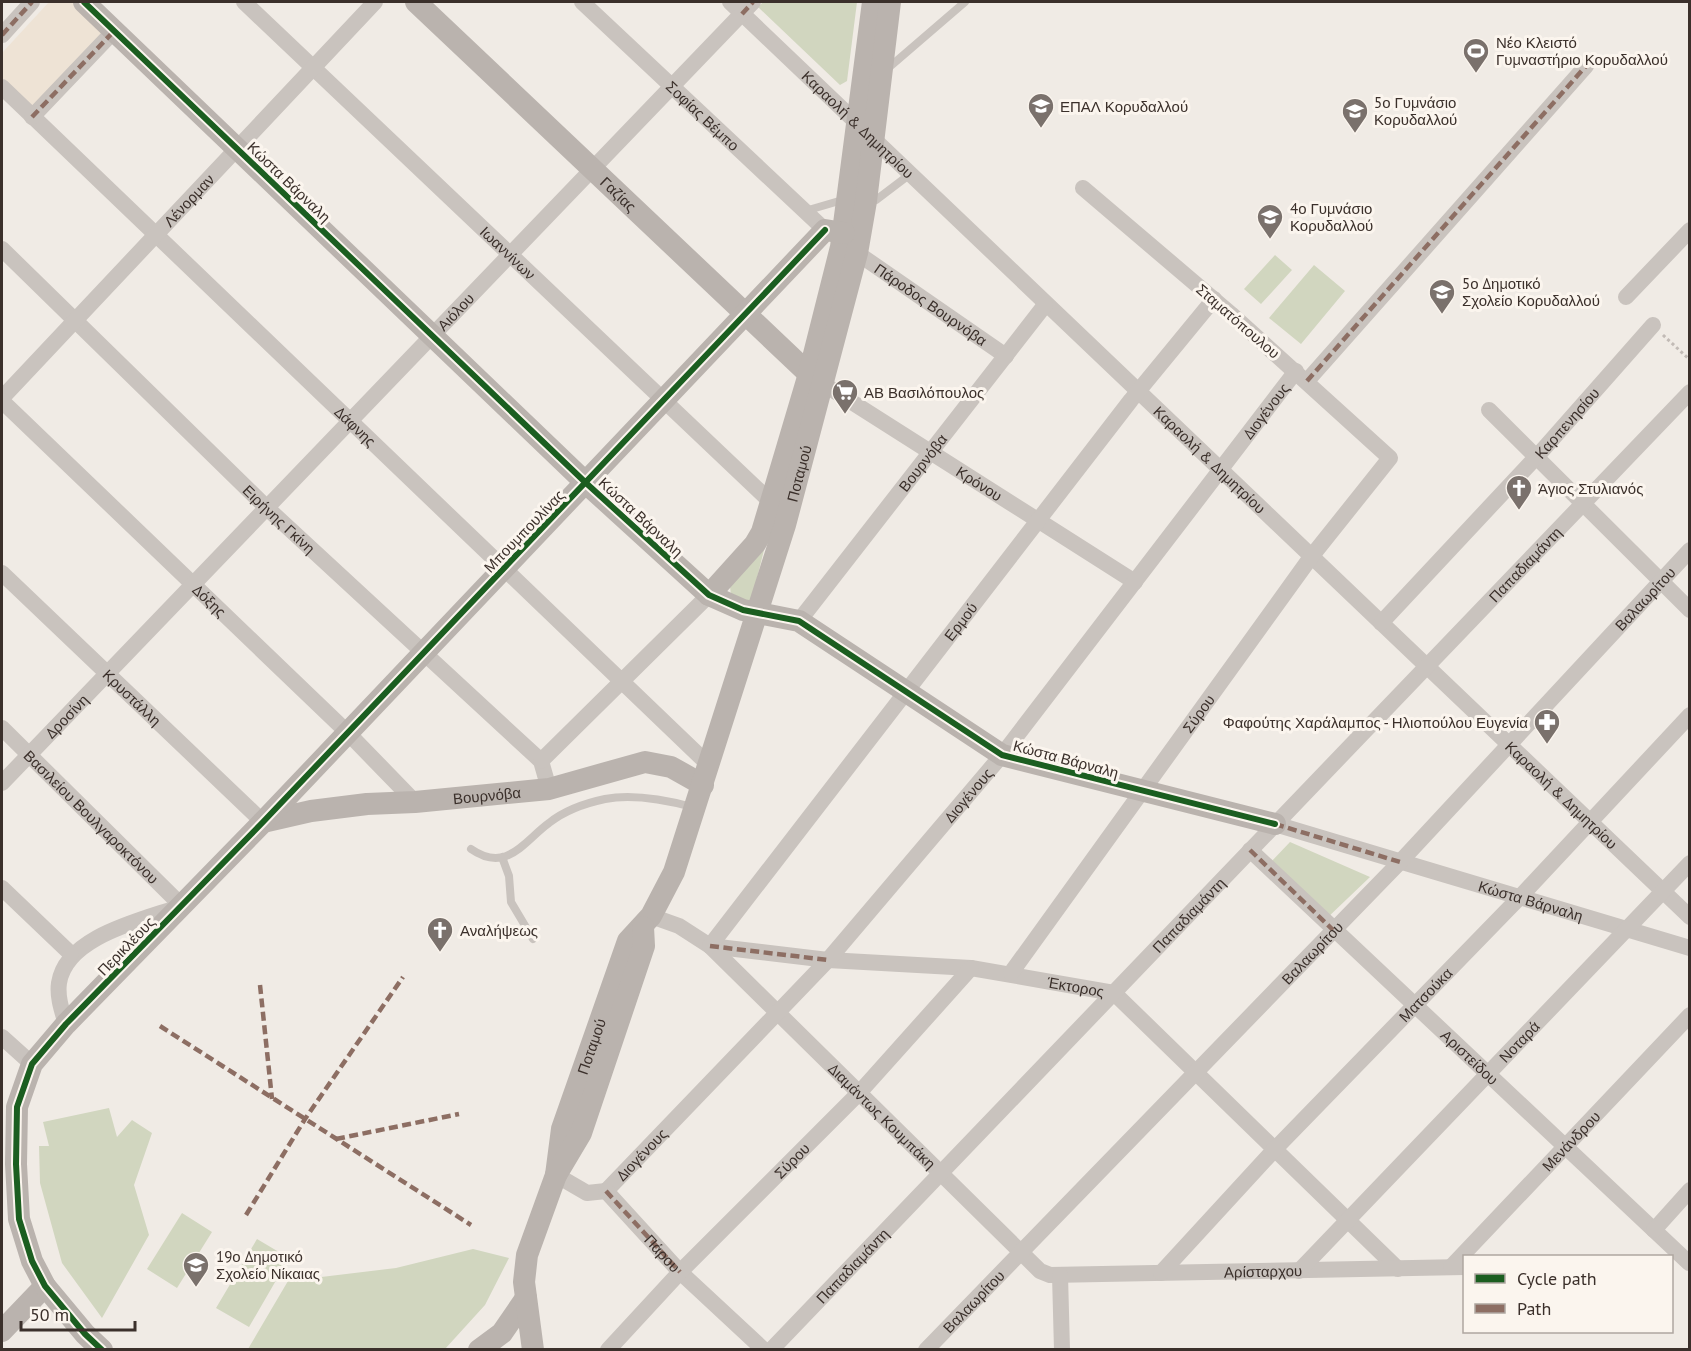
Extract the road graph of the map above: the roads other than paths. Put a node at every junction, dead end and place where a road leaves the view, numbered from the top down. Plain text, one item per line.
1 (32, 2) edge
2 (84, 2) edge
3 (244, 2) edge
4 (375, 2) edge
5 (416, 2) edge
6 (582, 2) edge
7 (729, 2) edge
8 (873, 2) edge
9 (890, 2) edge
10 (965, 2) edge
11 (748, 8) edge
12 (114, 31) junction
13 (2, 35) edge
14 (1586, 66) dead end
15 (313, 68) junction
16 (880, 75) junction
17 (2, 87) edge
18 (672, 87) junction
19 (32, 117) junction
20 (865, 132) junction
21 (237, 148) junction
22 (593, 169) junction
23 (909, 175) junction
24 (1083, 188) dead end
25 (863, 204) junction
26 (805, 211) junction
27 (1689, 230) edge
28 (835, 231) junction
29 (155, 235) junction
30 (2, 249) edge
31 (857, 253) junction
32 (510, 255) junction
33 (1626, 297) dead end
34 (1214, 299) junction
35 (1045, 305) junction
36 (747, 314) junction
37 (75, 320) junction
38 (1653, 325) dead end
39 (432, 335) junction
40 (1006, 356) junction
41 (1301, 376) junction
42 (1689, 378) edge
43 (816, 379) junction
44 (1137, 392) junction
45 (1689, 392) edge
46 (2, 399) edge
47 (664, 402) junction
48 (1489, 410) dead end
49 (350, 422) junction
50 (931, 454) junction
51 (1390, 458) joint
52 (1535, 458) junction
53 (1221, 472) junction
54 (1604, 478) junction
55 (586, 483) junction
56 (772, 503) junction
57 (1581, 503) junction
58 (267, 508) junction
59 (1036, 520) junction
60 (1689, 550) edge
61 (1311, 557) junction
62 (504, 569) junction
63 (2, 573) edge
64 (1660, 580) junction
65 (1135, 582) junction
66 (193, 585) junction
67 (709, 595) junction
68 (1689, 610) edge
69 (757, 613) junction
70 (799, 621) junction
71 (1381, 623) junction
72 (424, 653) junction
73 (1425, 665) junction
74 (107, 674) junction
75 (621, 681) junction
76 (903, 692) junction
77 (1689, 715) edge
78 (2, 728) edge
79 (348, 733) junction
80 (1508, 744) junction
81 (30, 754) junction
82 (1002, 755) junction
83 (541, 761) junction
84 (706, 775) junction
85 (2, 783) edge
86 (549, 789) junction
87 (1140, 791) junction
88 (416, 802) junction
89 (695, 808) junction
90 (1589, 821) junction
91 (263, 822) junction
92 (1275, 824) junction
93 (471, 849) dead end
94 (1250, 850) junction
95 (502, 857) junction
96 (1400, 862) junction
97 (1689, 863) edge
98 (2, 888) edge
99 (1662, 891) junction
100 (1520, 897) junction
101 (182, 906) junction
102 (1689, 917) edge
103 (647, 922) junction
104 (1627, 928) junction
105 (1333, 930) junction
106 (533, 939) dead end
107 (710, 946) junction
108 (1689, 948) edge
109 (72, 954) junction
110 (828, 960) junction
111 (971, 968) junction
112 (1011, 973) junction
113 (1114, 993) junction
114 (1415, 1006) junction
115 (776, 1012) junction
116 (1689, 1015) edge
117 (66, 1024) junction
118 (2, 1037) edge
119 (32, 1064) junction
120 (1196, 1072) junction
121 (1486, 1073) junction
122 (859, 1092) junction
123 (11, 1095) edge
124 (1565, 1147) junction
125 (1275, 1149) junction
126 (941, 1173) junction
127 (556, 1175) junction
128 (1689, 1190) edge
129 (606, 1191) junction
130 (1346, 1218) junction
131 (1654, 1230) junction
132 (1021, 1251) junction
133 (1469, 1255) edge
134 (1673, 1263) edge
135 (1689, 1263) edge
136 (1458, 1267) edge
137 (1398, 1269) junction
138 (1299, 1271) junction
139 (680, 1272) junction
140 (1161, 1273) junction
141 (1060, 1275) junction
142 (45, 1286) junction
143 (526, 1298) junction
144 (2, 1331) edge
145 (102, 1350) edge
146 (479, 1350) edge
147 (533, 1350) edge
148 (608, 1350) edge
149 (764, 1350) edge
150 (771, 1350) edge
151 (926, 1350) edge
152 (1062, 1350) edge

1 - 13 street
2 - 12 street, Κώστα Βάρναλη
3 - 15 street, Ιωαννίνων
4 - 15 street, Λένορμαν
5 - 22 street, Γαζίας
6 - 18 street, Σοφίας Βέμπο
7 - 11 street, Καραολή & Δημητρίου
8 - 20 street, Ποταμού
9 - 16 street, Ποταμού
10 - 16 lane
11 - 18 street, Αιόλου
11 - 20 street, Καραολή & Δημητρίου
12 - 19 street
12 - 21 street, Κώστα Βάρναλη
14 - 41 street, Διογένους
15 - 21 street, Λένορμαν
15 - 32 street, Ιωαννίνων
16 - 20 street, Ποταμού
17 - 19 street, Δάφνης
18 - 22 street, Αιόλου
18 - 26 street, Σοφίας Βέμπο
19 - 29 street, Δάφνης
20 - 23 street, Καραολή & Δημητρίου
20 - 25 street, Ποταμού
20 - 25 street, Ποταμού
21 - 29 street, Λένορμαν
21 - 39 street, Κώστα Βάρναλη
22 - 32 street, Αιόλου
22 - 36 street, Γαζίας
23 - 25 lane
23 - 35 street, Καραολή & Δημητρίου
24 - 34 street, Σταματόπουλου
25 - 26 lane
25 - 28 street, Ποταμού
25 - 31 street, Ποταμού
26 - 28 street, Σοφίας Βέμπο
27 - 33 street
28 - 36 street, Μπουμπουλίνας
28 - 43 street, Ποταμού
29 - 37 street, Λένορμαν
29 - 49 street, Δάφνης
30 - 37 street, Ειρήνης Γκίνη
31 - 40 street, Πάροδος Βουρνόβα
31 - 43 street, Ποταμού
32 - 39 street, Αιόλου
32 - 47 street, Ιωαννίνων
34 - 41 street, Σταματόπουλου
34 - 44 street, Ερμού
35 - 40 street, Βουρνόβα
35 - 44 street, Καραολή & Δημητρίου
36 - 43 street, Γαζίας
36 - 47 street, Μπουμπουλίνας
37 - 46 street, Λένορμαν
37 - 58 street, Ειρήνης Γκίνη
38 - 52 street, Καρπενησίου
39 - 49 street, Αιόλου
39 - 55 street, Κώστα Βάρναλη
40 - 50 street, Βουρνόβα
41 - 51 street, Σταματόπουλου
41 - 53 street, Διογένους
42 - 54 street, Παπαδιαμάντη
43 - 50 street, Κρόνου
43 - 56 street, Ποταμού
43 - 69 street, Ποταμού
44 - 53 street, Καραολή & Δημητρίου
44 - 59 street, Ερμού
45 - 54 street, Παπαδιαμάντη
46 - 66 street, Δόξης
47 - 55 street, Μπουμπουλίνας
47 - 56 street, Ιωαννίνων
48 - 52 street
49 - 58 street, Αιόλου
49 - 62 street, Δάφνης
50 - 59 street, Κρόνου
50 - 70 street, Βουρνόβα
51 - 61 street, Σύρου
52 - 57 street
52 - 71 street, Καρπενησίου
53 - 61 street, Καραολή & Δημητρίου
53 - 65 street, Διογένους
54 - 57 street, Παπαδιαμάντη
55 - 62 street, Μπουμπουλίνας
55 - 67 street, Κώστα Βάρναλη
56 - 67 street, Ποταμού
57 - 64 street
57 - 73 street, Παπαδιαμάντη
58 - 66 street, Αιόλου
58 - 72 street, Ειρήνης Γκίνη
59 - 65 street, Κρόνου
59 - 76 street, Ερμού
60 - 64 street, Βαλαωρίτου
61 - 71 street, Καραολή & Δημητρίου
61 - 87 street, Σύρου
62 - 72 street, Μπουμπουλίνας
62 - 75 street, Δάφνης
63 - 74 street, Κρυστάλλη
64 - 68 street
64 - 80 street, Βαλαωρίτου
65 - 82 street, Διογένους
66 - 74 street, Αιόλου
66 - 79 street, Δόξης
67 - 69 street, Κώστα Βάρναλη
67 - 75 street
69 - 70 street, Κώστα Βάρναλη
69 - 84 street, Ποταμού
70 - 76 street, Κώστα Βάρναλη
71 - 73 street, Καραολή & Δημητρίου
72 - 79 street, Μπουμπουλίνας
72 - 83 street, Ειρήνης Γκίνη
73 - 80 street, Καραολή & Δημητρίου
73 - 92 street, Παπαδιαμάντη
74 - 81 street, Δροσίνη
74 - 91 street, Κρυστάλλη
75 - 83 street
75 - 84 street, Δάφνης
76 - 82 street, Κώστα Βάρναλη
76 - 107 street, Ερμού
77 - 90 street, Ματσούκα
78 - 81 street, Βασιλείου Βουλγαροκτόνου
79 - 88 street, Δόξης
79 - 91 street, Μπουμπουλίνας
80 - 90 street, Καραολή & Δημητρίου
80 - 96 street, Βαλαωρίτου
81 - 85 street, Δροσίνη
81 - 101 street, Βασιλείου Βουλγαροκτόνου
82 - 87 street, Κώστα Βάρναλη
82 - 110 street, Διογένους
83 - 86 street
84 - 86 street, Βουρνόβα
84 - 89 street, Ποταμού
86 - 88 street, Βουρνόβα
87 - 92 street, Κώστα Βάρναλη
87 - 112 street, Σύρου
88 - 91 street, Βουρνόβα
89 - 95 lane
89 - 103 street, Ποταμού
90 - 99 street, Καραολή & Δημητρίου
90 - 100 street, Ματσούκα
91 - 101 street, Περικλέους
92 - 94 street, Παπαδιαμάντη
92 - 96 street, Κώστα Βάρναλη
93 - 95 lane
94 - 105 street, Αριστείδου
94 - 113 street, Παπαδιαμάντη
95 - 106 lane
96 - 100 street, Κώστα Βάρναλη
96 - 105 street, Βαλαωρίτου
97 - 99 street, Νοταρά
98 - 109 street
99 - 102 street, Καραολή & Δημητρίου
99 - 104 street, Νοταρά
100 - 104 street, Κώστα Βάρναλη
100 - 114 street, Ματσούκα
101 - 109 street
101 - 117 street, Περικλέους
103 - 107 street, Έκτορος
103 - 127 street, Ποταμού
104 - 108 street, Κώστα Βάρναλη
104 - 121 street, Νοταρά
105 - 114 street, Αριστείδου
105 - 120 street, Βαλαωρίτου
107 - 110 street, Έκτορος
107 - 115 street, Διαμάντως Κουμπάκη
109 - 117 street
110 - 111 street, Έκτορος
110 - 115 street, Διογένους
111 - 112 street, Έκτορος
111 - 122 street, Σύρου
112 - 113 street, Έκτορος
113 - 120 street, Έκτορος
113 - 126 street, Παπαδιαμάντη
114 - 121 street, Αριστείδου
114 - 125 street, Ματσούκα
115 - 122 street, Διαμάντως Κουμπάκη
115 - 129 street, Διογένους
116 - 124 street, Μενάνδρου
117 - 119 street, Περικλέους
118 - 119 street
119 - 123 street, Περικλέους
120 - 125 street, Έκτορος
120 - 132 street, Βαλαωρίτου
121 - 124 street, Αριστείδου
121 - 130 street, Νοταρά
122 - 126 street, Διαμάντως Κουμπάκη
122 - 139 street, Σύρου
123 - 142 street
124 - 131 street, Αριστείδου
124 - 133 street, Μενάνδρου
125 - 130 street, Έκτορος
125 - 140 street, Ματσούκα
126 - 132 street, Διαμάντως Κουμπάκη
126 - 150 street, Παπαδιαμάντη
127 - 129 street
127 - 143 street, Ποταμού
128 - 131 street
129 - 139 street, Πάρου
130 - 137 street, Έκτορος
130 - 138 street, Νοταρά
131 - 135 street, Αριστείδου
132 - 141 street, Διαμάντως Κουμπάκη
132 - 151 street, Βαλαωρίτου
134 - 135 street
136 - 137 street, Αρίσταρχου
137 - 138 street, Αρίσταρχου
138 - 140 street, Αρίσταρχου
139 - 148 street, Σύρου
139 - 149 street, Πάρου
140 - 141 street, Αρίσταρχου
141 - 152 street
142 - 144 street
142 - 145 street
143 - 146 street
143 - 147 street, Ποταμού

